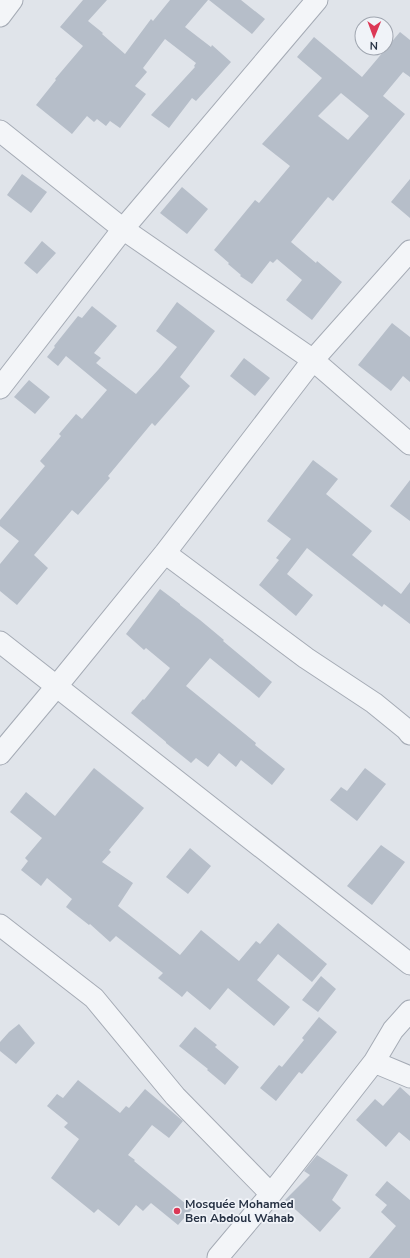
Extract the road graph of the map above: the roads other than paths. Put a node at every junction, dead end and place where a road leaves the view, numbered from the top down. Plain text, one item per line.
1 (12, 0) edge
2 (317, 0) edge
3 (0, 16) edge
4 (0, 131) edge
5 (123, 229) junction
6 (410, 251) edge
7 (312, 360) junction
8 (0, 388) edge
9 (410, 444) edge
10 (165, 553) junction
11 (0, 642) edge
12 (56, 687) junction
13 (410, 734) edge
14 (0, 754) edge
15 (0, 925) edge
16 (410, 964) edge
17 (410, 1011) edge
18 (374, 1062) junction
19 (410, 1077) edge
20 (271, 1194) junction
21 (218, 1257) dead end

1 - 3 street
2 - 5 street
4 - 5 street
5 - 7 street
5 - 8 street
6 - 7 street
7 - 9 street
7 - 10 street
10 - 12 street
10 - 13 street
11 - 12 street
12 - 14 street
12 - 16 street
15 - 20 street
17 - 18 street
18 - 19 street
18 - 20 street
20 - 21 street

